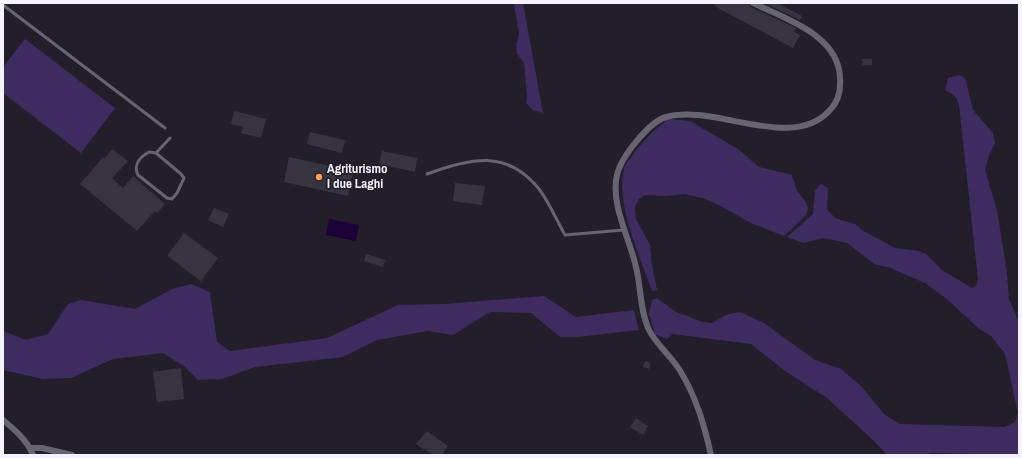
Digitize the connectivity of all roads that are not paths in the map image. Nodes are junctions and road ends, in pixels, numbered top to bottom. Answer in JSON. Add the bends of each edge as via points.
{"nodes":[{"id":1,"x":753,"y":3,"type":"edge"},
{"id":2,"x":3,"y":5,"type":"edge"},
{"id":3,"x":165,"y":128,"type":"dead end"},
{"id":4,"x":170,"y":138,"type":"dead end"},
{"id":5,"x":156,"y":153,"type":"junction"},
{"id":6,"x":428,"y":174,"type":"dead end"},
{"id":7,"x":624,"y":230,"type":"junction"},
{"id":8,"x":3,"y":420,"type":"edge"},
{"id":9,"x":30,"y":448,"type":"junction"},
{"id":10,"x":33,"y":455,"type":"edge"},
{"id":11,"x":72,"y":455,"type":"edge"},
{"id":12,"x":711,"y":455,"type":"edge"}],
"edges":[{"from":1,"to":7,"type":"street","via":[[813,33],[829,48],[838,64],[840,75],[840,92],[833,107],[823,117],[792,127],[765,126],[691,115],[669,116],[657,120],[634,145],[618,171],[616,198]]},
{"from":2,"to":3,"type":"lane"},
{"from":4,"to":5,"type":"lane"},
{"from":5,"to":5,"type":"lane","via":[[149,152],[144,155],[136,164],[136,171],[167,198],[172,199],[184,178]]},
{"from":6,"to":7,"type":"lane","via":[[468,161],[498,161],[523,173],[539,190],[565,235]]},
{"from":7,"to":12,"type":"street","via":[[636,267],[646,324],[654,339],[679,369],[692,392],[701,414]]},
{"from":8,"to":9,"type":"street"},
{"from":9,"to":10,"type":"street"},
{"from":9,"to":11,"type":"street"}]}
